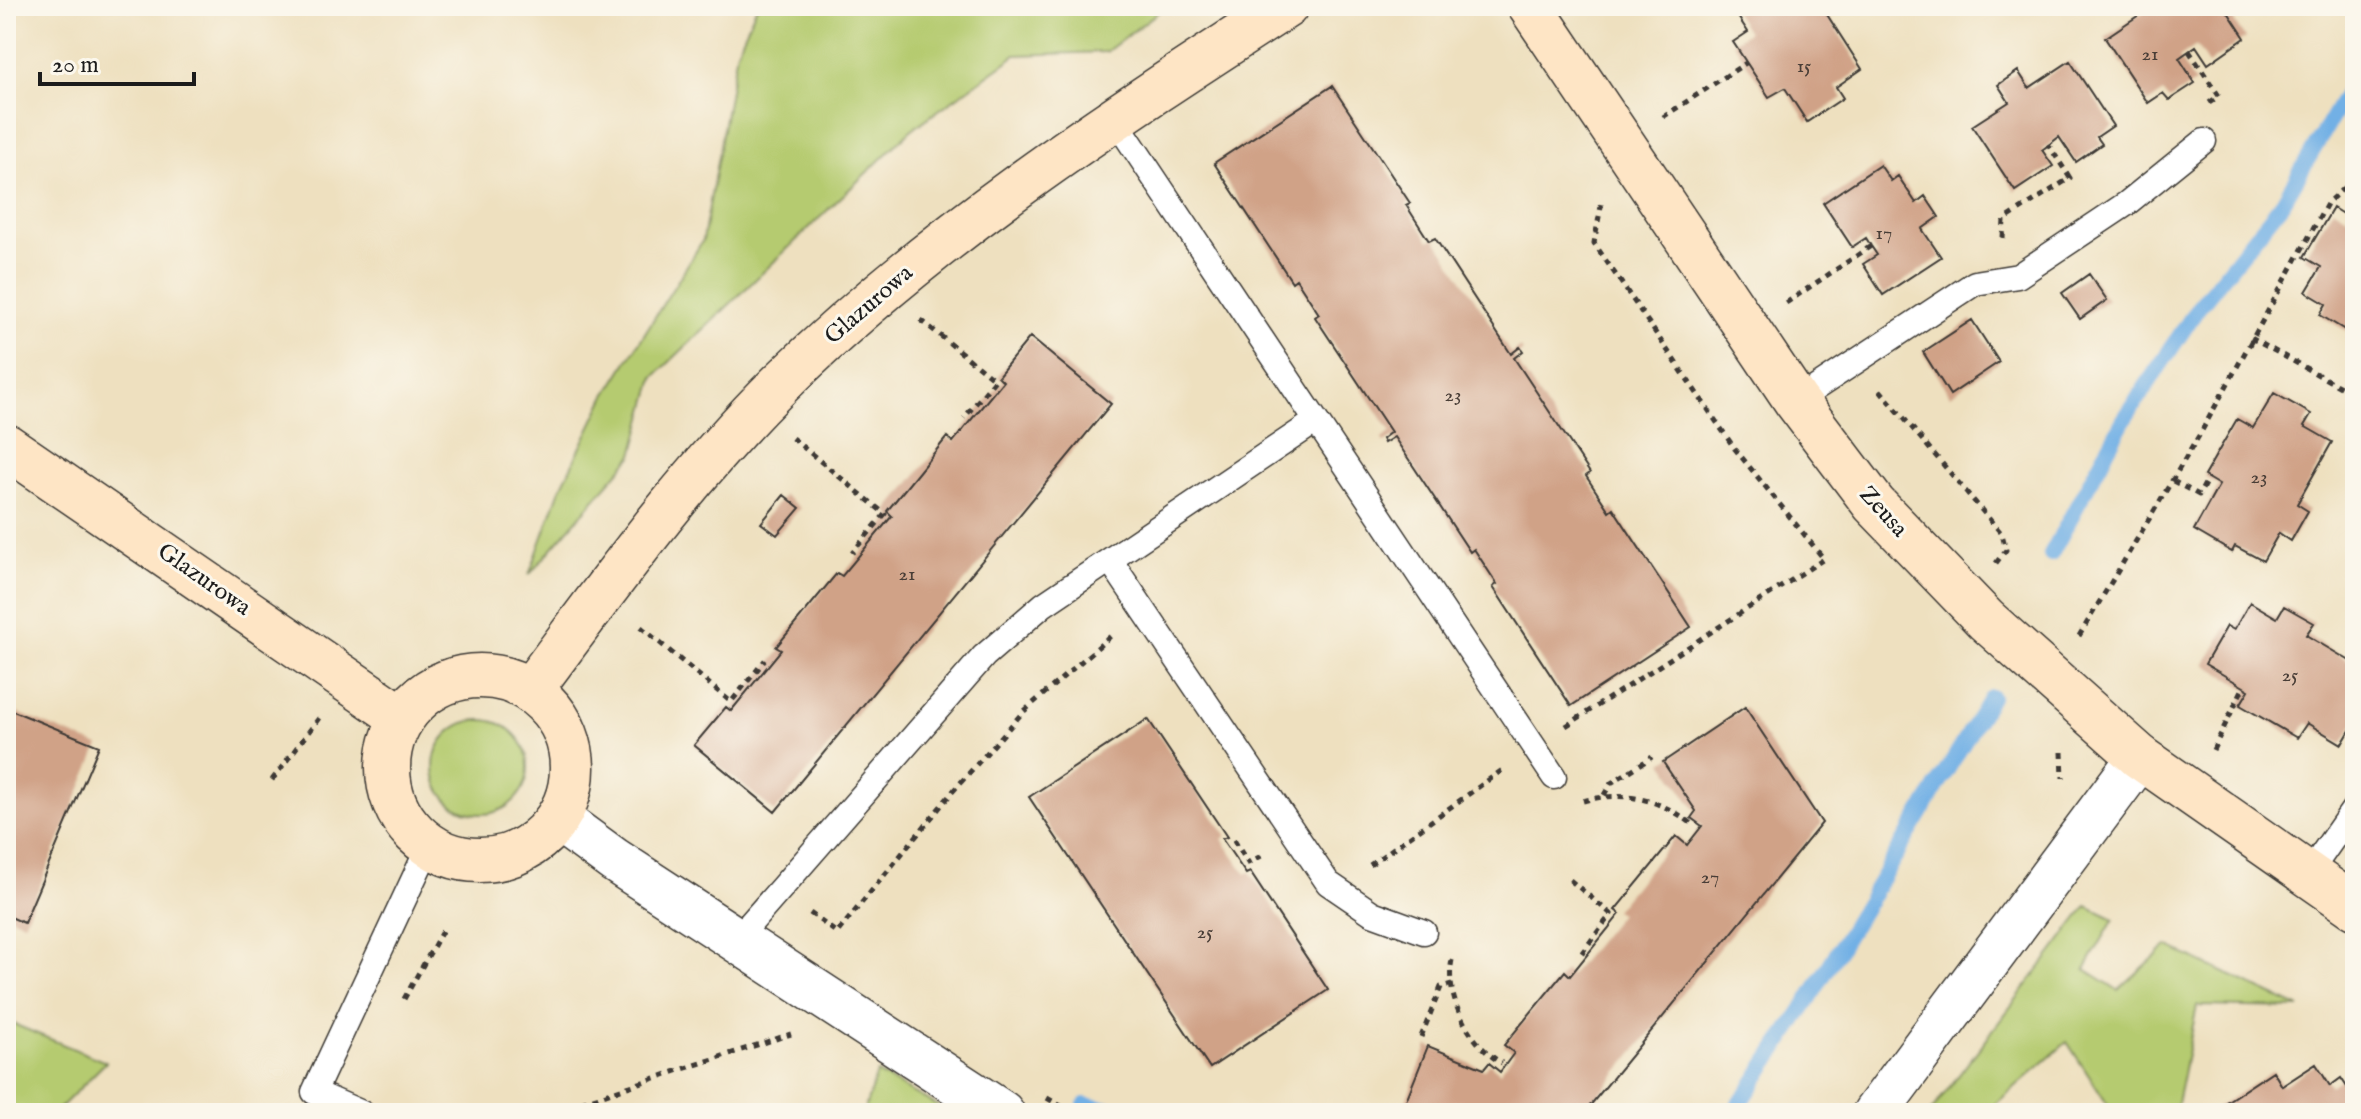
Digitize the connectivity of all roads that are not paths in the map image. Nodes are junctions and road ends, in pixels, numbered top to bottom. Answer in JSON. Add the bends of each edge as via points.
{"nodes":[{"id":1,"x":1286,"y":6,"type":"edge"},
{"id":2,"x":1530,"y":6,"type":"edge"},
{"id":3,"x":1114,"y":118,"type":"junction"},
{"id":4,"x":2204,"y":141,"type":"road end"},
{"id":5,"x":1796,"y":401,"type":"junction"},
{"id":6,"x":1316,"y":421,"type":"junction"},
{"id":7,"x":6,"y":446,"type":"edge"},
{"id":8,"x":1110,"y":560,"type":"junction"},
{"id":9,"x":531,"y":689,"type":"junction"},
{"id":10,"x":401,"y":717,"type":"junction"},
{"id":11,"x":2140,"y":757,"type":"junction"},
{"id":12,"x":1554,"y":777,"type":"dead end"},
{"id":13,"x":2355,"y":807,"type":"edge"},
{"id":14,"x":558,"y":819,"type":"junction"},
{"id":15,"x":429,"y":846,"type":"junction"},
{"id":16,"x":2307,"y":876,"type":"junction"},
{"id":17,"x":2355,"y":907,"type":"edge"},
{"id":18,"x":1424,"y":932,"type":"dead end"},
{"id":19,"x":736,"y":940,"type":"junction"},
{"id":20,"x":362,"y":1113,"type":"edge"},
{"id":21,"x":1002,"y":1113,"type":"edge"},
{"id":22,"x":1875,"y":1113,"type":"edge"}],
"edges":[{"from":1,"to":3,"type":"street","name":"Glazurowa"},
{"from":2,"to":5,"type":"street","name":"Zeusa"},
{"from":3,"to":6,"type":"lane"},
{"from":3,"to":9,"type":"street","name":"Glazurowa","via":[[994,202],[864,306],[778,387],[687,486]]},
{"from":4,"to":5,"type":"lane","via":[[2126,204],[2018,276],[1975,283]]},
{"from":5,"to":11,"type":"street","name":"Zeusa","via":[[1874,504],[1955,589]]},
{"from":6,"to":8,"type":"lane"},
{"from":6,"to":12,"type":"lane"},
{"from":7,"to":10,"type":"street","name":"Glazurowa"},
{"from":8,"to":18,"type":"lane","via":[[1328,883],[1372,913]]},
{"from":8,"to":19,"type":"lane","via":[[1043,605],[984,656]]},
{"from":9,"to":10,"type":"street","via":[[496,675],[460,676],[426,691]]},
{"from":9,"to":14,"type":"street","via":[[557,715],[571,748],[572,785]]},
{"from":10,"to":15,"type":"street","via":[[387,751],[388,788],[403,821]]},
{"from":11,"to":16,"type":"street","name":"Zeusa"},
{"from":11,"to":22,"type":"street"},
{"from":13,"to":16,"type":"lane"},
{"from":14,"to":15,"type":"street","via":[[532,845],[499,859],[463,860]]},
{"from":14,"to":19,"type":"street"},
{"from":15,"to":20,"type":"lane","via":[[314,1092]]},
{"from":16,"to":17,"type":"street","name":"Zeusa"},
{"from":19,"to":21,"type":"street"}]}
